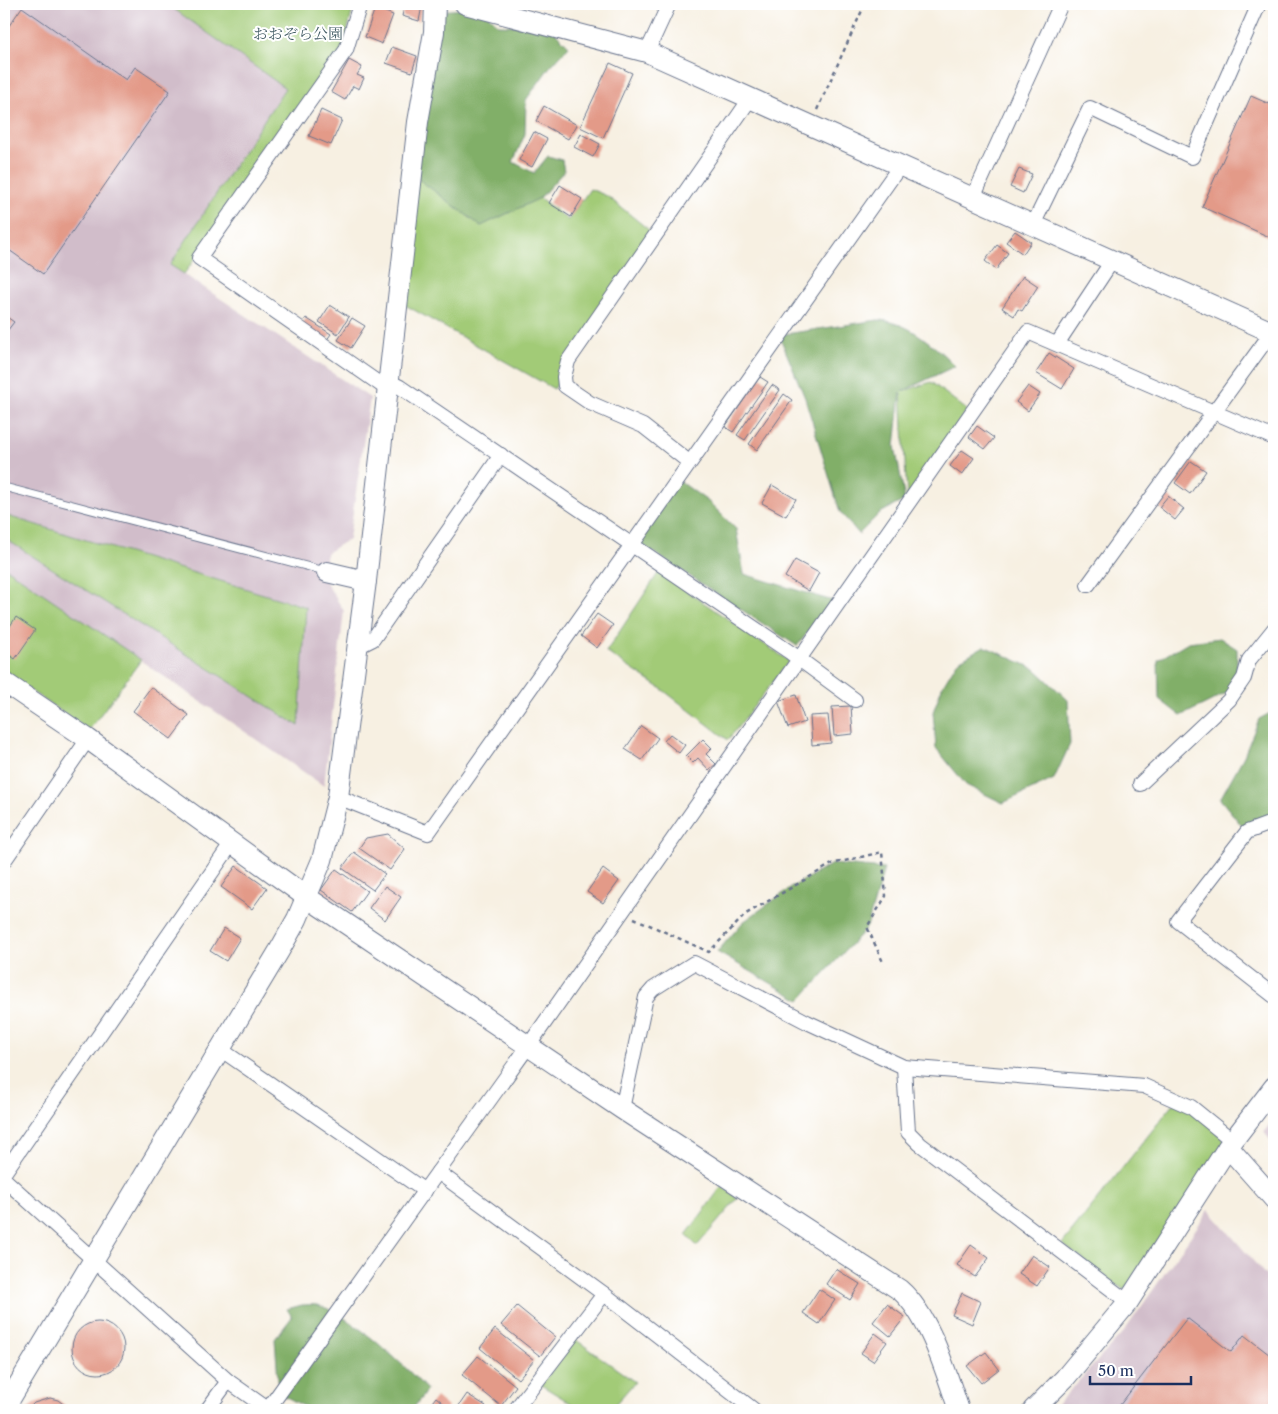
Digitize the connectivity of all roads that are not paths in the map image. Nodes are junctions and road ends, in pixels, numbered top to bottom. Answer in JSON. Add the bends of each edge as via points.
{"nodes":[{"id":1,"x":360,"y":4,"type":"edge"},
{"id":2,"x":435,"y":4,"type":"edge"},
{"id":3,"x":465,"y":4,"type":"edge"},
{"id":4,"x":1061,"y":4,"type":"edge"},
{"id":5,"x":1259,"y":4,"type":"edge"},
{"id":6,"x":667,"y":5,"type":"edge"},
{"id":7,"x":647,"y":52,"type":"junction"},
{"id":8,"x":750,"y":99,"type":"junction"},
{"id":9,"x":900,"y":166,"type":"junction"},
{"id":10,"x":973,"y":198,"type":"junction"},
{"id":11,"x":1033,"y":225,"type":"junction"},
{"id":12,"x":1112,"y":261,"type":"junction"},
{"id":13,"x":1273,"y":332,"type":"edge"},
{"id":14,"x":1056,"y":344,"type":"junction"},
{"id":15,"x":388,"y":385,"type":"junction"},
{"id":16,"x":1216,"y":412,"type":"junction"},
{"id":17,"x":1274,"y":438,"type":"edge"},
{"id":18,"x":500,"y":455,"type":"junction"},
{"id":19,"x":689,"y":462,"type":"junction"},
{"id":20,"x":4,"y":487,"type":"edge"},
{"id":21,"x":631,"y":544,"type":"junction"},
{"id":22,"x":327,"y":572,"type":"joint"},
{"id":23,"x":366,"y":581,"type":"junction"},
{"id":24,"x":1088,"y":585,"type":"dead end"},
{"id":25,"x":1274,"y":629,"type":"edge"},
{"id":26,"x":357,"y":647,"type":"junction"},
{"id":27,"x":799,"y":659,"type":"junction"},
{"id":28,"x":4,"y":682,"type":"edge"},
{"id":29,"x":856,"y":700,"type":"dead end"},
{"id":30,"x":88,"y":739,"type":"junction"},
{"id":31,"x":1140,"y":784,"type":"dead end"},
{"id":32,"x":338,"y":797,"type":"junction"},
{"id":33,"x":1274,"y":822,"type":"edge"},
{"id":34,"x":232,"y":843,"type":"junction"},
{"id":35,"x":4,"y":861,"type":"edge"},
{"id":36,"x":305,"y":896,"type":"junction"},
{"id":37,"x":1274,"y":996,"type":"edge"},
{"id":38,"x":529,"y":1045,"type":"junction"},
{"id":39,"x":220,"y":1049,"type":"junction"},
{"id":40,"x":904,"y":1067,"type":"junction"},
{"id":41,"x":1274,"y":1087,"type":"edge"},
{"id":42,"x":622,"y":1109,"type":"junction"},
{"id":43,"x":1230,"y":1144,"type":"junction"},
{"id":44,"x":438,"y":1172,"type":"junction"},
{"id":45,"x":4,"y":1173,"type":"edge"},
{"id":46,"x":4,"y":1179,"type":"edge"},
{"id":47,"x":425,"y":1191,"type":"junction"},
{"id":48,"x":1274,"y":1198,"type":"edge"},
{"id":49,"x":94,"y":1261,"type":"junction"},
{"id":50,"x":604,"y":1294,"type":"junction"},
{"id":51,"x":1128,"y":1302,"type":"junction"},
{"id":52,"x":228,"y":1381,"type":"junction"},
{"id":53,"x":4,"y":1409,"type":"edge"},
{"id":54,"x":207,"y":1410,"type":"edge"},
{"id":55,"x":268,"y":1410,"type":"edge"},
{"id":56,"x":515,"y":1410,"type":"edge"},
{"id":57,"x":754,"y":1410,"type":"edge"},
{"id":58,"x":959,"y":1410,"type":"edge"},
{"id":59,"x":1033,"y":1410,"type":"edge"}],
"edges":[{"from":1,"to":15,"type":"street","via":[[346,50],[199,258]]},
{"from":2,"to":15,"type":"street"},
{"from":3,"to":7,"type":"street"},
{"from":4,"to":10,"type":"street"},
{"from":5,"to":11,"type":"street","via":[[1192,157],[1090,108]]},
{"from":6,"to":7,"type":"street"},
{"from":7,"to":8,"type":"street"},
{"from":8,"to":9,"type":"street"},
{"from":8,"to":19,"type":"street","via":[[568,361],[564,377],[565,386],[575,394],[643,426]]},
{"from":9,"to":10,"type":"street"},
{"from":9,"to":19,"type":"street"},
{"from":10,"to":11,"type":"street"},
{"from":11,"to":12,"type":"street"},
{"from":12,"to":13,"type":"street"},
{"from":12,"to":14,"type":"street"},
{"from":13,"to":16,"type":"street"},
{"from":14,"to":16,"type":"street"},
{"from":14,"to":27,"type":"street","via":[[1028,332]]},
{"from":15,"to":18,"type":"street"},
{"from":15,"to":23,"type":"street"},
{"from":16,"to":17,"type":"street"},
{"from":16,"to":24,"type":"street"},
{"from":18,"to":21,"type":"street"},
{"from":18,"to":26,"type":"street","via":[[372,639]]},
{"from":19,"to":21,"type":"street"},
{"from":20,"to":22,"type":"lane"},
{"from":21,"to":27,"type":"street"},
{"from":21,"to":32,"type":"street","via":[[428,833]]},
{"from":22,"to":23,"type":"street"},
{"from":23,"to":26,"type":"street"},
{"from":25,"to":31,"type":"street","via":[[1249,660],[1244,678],[1229,700]]},
{"from":26,"to":32,"type":"street"},
{"from":27,"to":29,"type":"street"},
{"from":27,"to":38,"type":"street"},
{"from":28,"to":30,"type":"street"},
{"from":30,"to":34,"type":"street"},
{"from":30,"to":35,"type":"street"},
{"from":32,"to":36,"type":"street","via":[[322,860]]},
{"from":33,"to":37,"type":"street","via":[[1247,832],[1178,921]]},
{"from":34,"to":36,"type":"street"},
{"from":34,"to":45,"type":"street"},
{"from":36,"to":38,"type":"street"},
{"from":36,"to":39,"type":"street","via":[[297,919]]},
{"from":38,"to":42,"type":"street"},
{"from":38,"to":44,"type":"street"},
{"from":39,"to":47,"type":"street"},
{"from":39,"to":49,"type":"street"},
{"from":40,"to":42,"type":"street","via":[[807,1022],[694,963],[646,997]]},
{"from":40,"to":43,"type":"street","via":[[1144,1086],[1191,1107]]},
{"from":40,"to":51,"type":"street","via":[[908,1132]]},
{"from":41,"to":43,"type":"street"},
{"from":42,"to":58,"type":"street","via":[[913,1301]]},
{"from":43,"to":48,"type":"street"},
{"from":43,"to":51,"type":"street"},
{"from":44,"to":47,"type":"street"},
{"from":44,"to":50,"type":"street"},
{"from":46,"to":49,"type":"street"},
{"from":47,"to":55,"type":"street"},
{"from":49,"to":52,"type":"street"},
{"from":49,"to":53,"type":"street"},
{"from":50,"to":56,"type":"street"},
{"from":50,"to":57,"type":"street"},
{"from":51,"to":59,"type":"street","via":[[1065,1378]]},
{"from":52,"to":54,"type":"street"},
{"from":52,"to":55,"type":"street"}]}
